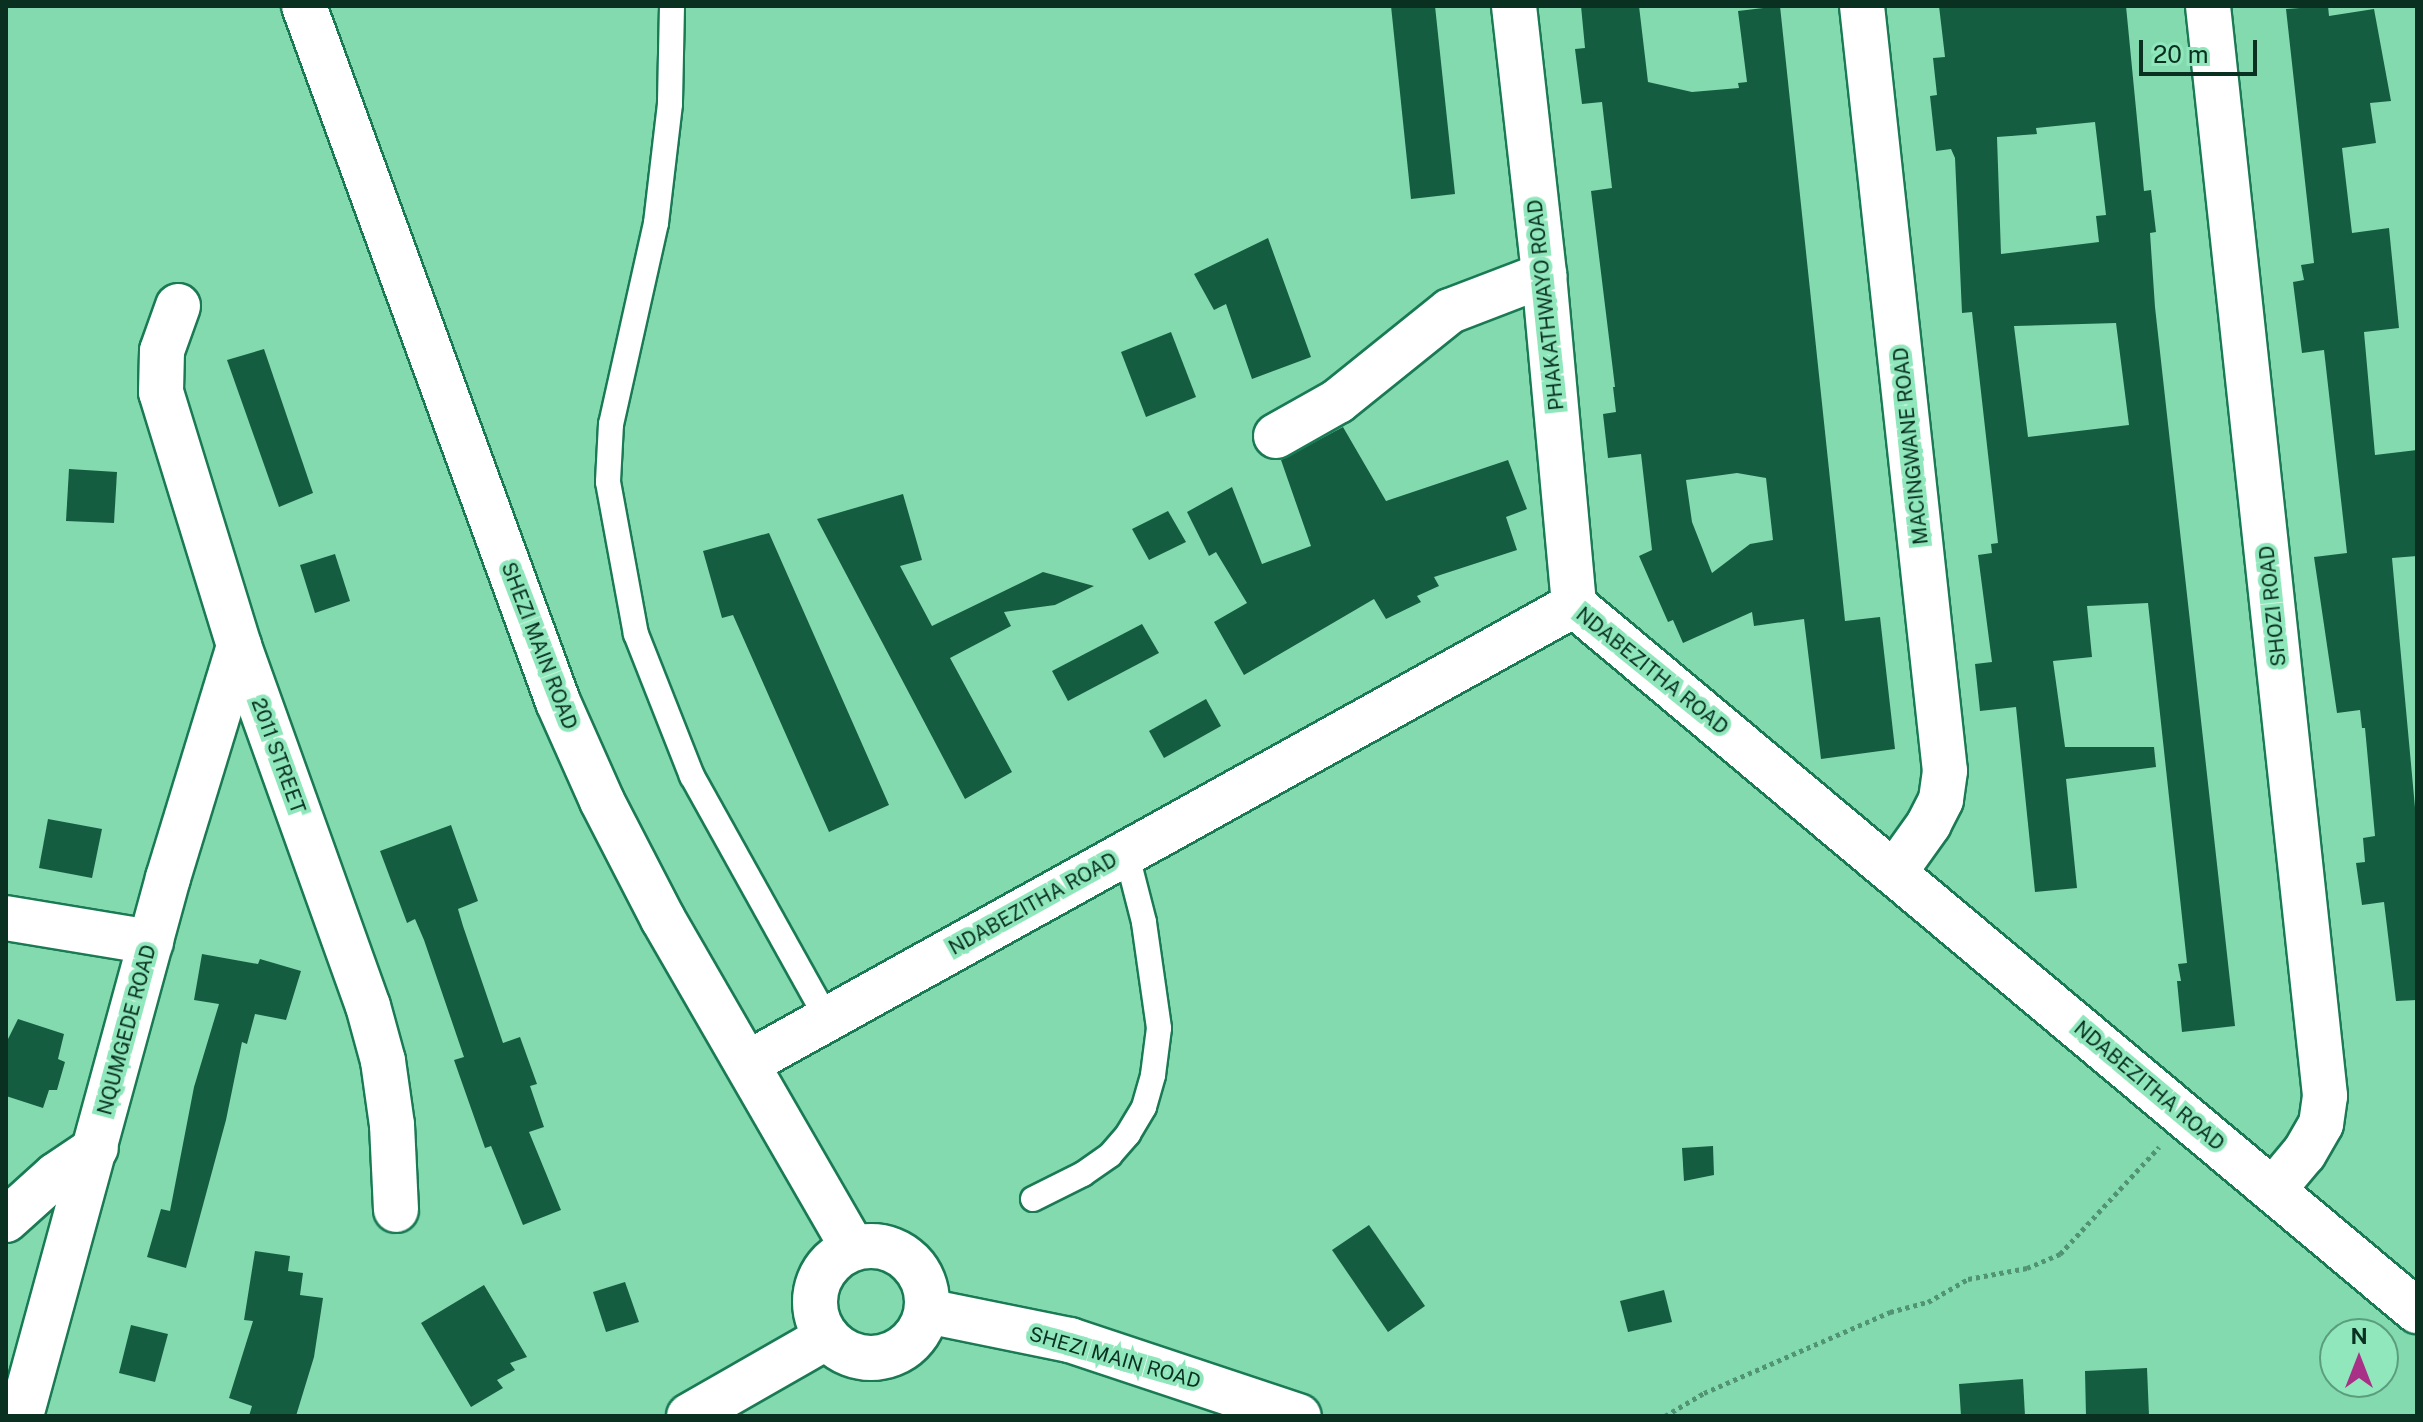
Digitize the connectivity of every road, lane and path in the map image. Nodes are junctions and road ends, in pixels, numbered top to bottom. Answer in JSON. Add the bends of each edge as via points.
{"nodes":[{"id":1,"x":304,"y":6,"type":"edge"},
{"id":2,"x":672,"y":6,"type":"edge"},
{"id":3,"x":1514,"y":6,"type":"edge"},
{"id":4,"x":1862,"y":6,"type":"edge"},
{"id":5,"x":2208,"y":6,"type":"edge"},
{"id":6,"x":1544,"y":275,"type":"junction"},
{"id":7,"x":178,"y":306,"type":"dead end"},
{"id":8,"x":1276,"y":436,"type":"dead end"},
{"id":9,"x":1574,"y":605,"type":"junction"},
{"id":10,"x":239,"y":646,"type":"junction"},
{"id":11,"x":1126,"y":852,"type":"junction"},
{"id":12,"x":1894,"y":873,"type":"junction"},
{"id":13,"x":6,"y":918,"type":"edge"},
{"id":14,"x":151,"y":942,"type":"junction"},
{"id":15,"x":826,"y":1017,"type":"junction"},
{"id":16,"x":748,"y":1063,"type":"junction"},
{"id":17,"x":2190,"y":1120,"type":"junction"},
{"id":18,"x":96,"y":1148,"type":"junction"},
{"id":19,"x":2273,"y":1190,"type":"junction"},
{"id":20,"x":1033,"y":1199,"type":"dead end"},
{"id":21,"x":396,"y":1210,"type":"dead end"},
{"id":22,"x":6,"y":1220,"type":"edge"},
{"id":23,"x":853,"y":1248,"type":"junction"},
{"id":24,"x":927,"y":1311,"type":"junction"},
{"id":25,"x":2417,"y":1311,"type":"edge"},
{"id":26,"x":827,"y":1337,"type":"junction"},
{"id":27,"x":21,"y":1416,"type":"edge"},
{"id":28,"x":689,"y":1416,"type":"edge"},
{"id":29,"x":1299,"y":1416,"type":"edge"},
{"id":30,"x":1665,"y":1416,"type":"edge"}],
"edges":[{"from":1,"to":16,"type":"street","name":"SHEZI MAIN ROAD","via":[[558,702],[663,919]]},
{"from":2,"to":15,"type":"lane","via":[[670,104],[656,223],[611,424],[608,482],[636,634],[692,776]]},
{"from":3,"to":6,"type":"street","name":"PHAKATHWAYO ROAD"},
{"from":4,"to":12,"type":"street","name":"MACINGWANE ROAD","via":[[1945,771],[1941,800]]},
{"from":5,"to":19,"type":"street","name":"SHOZI ROAD","via":[[2325,1096],[2321,1124]]},
{"from":6,"to":8,"type":"street","via":[[1450,311],[1338,401]]},
{"from":6,"to":9,"type":"street","name":"PHAKATHWAYO ROAD"},
{"from":7,"to":10,"type":"street","name":"2011 STREET","via":[[162,351],[161,392]]},
{"from":9,"to":11,"type":"street","name":"NDABEZITHA ROAD"},
{"from":9,"to":12,"type":"street","name":"NDABEZITHA ROAD"},
{"from":10,"to":14,"type":"street","name":"NQUMGEDE ROAD"},
{"from":10,"to":21,"type":"street","name":"2011 STREET","via":[[368,1006],[390,1109]]},
{"from":11,"to":15,"type":"street","name":"NDABEZITHA ROAD"},
{"from":11,"to":20,"type":"lane","via":[[1144,922],[1159,1028],[1153,1075],[1144,1107],[1110,1155]]},
{"from":12,"to":17,"type":"street","name":"NDABEZITHA ROAD"},
{"from":13,"to":14,"type":"street"},
{"from":14,"to":18,"type":"street","name":"NQUMGEDE ROAD"},
{"from":15,"to":16,"type":"street","name":"NDABEZITHA ROAD"},
{"from":16,"to":23,"type":"street","name":"SHEZI MAIN ROAD"},
{"from":17,"to":19,"type":"street","name":"NDABEZITHA ROAD"},
{"from":17,"to":30,"type":"path","via":[[2060,1254],[2027,1268],[1968,1279],[1928,1302],[1890,1312],[1704,1393]]},
{"from":18,"to":22,"type":"street"},
{"from":18,"to":27,"type":"street","name":"NQUMGEDE ROAD"},
{"from":19,"to":25,"type":"street","name":"NDABEZITHA ROAD"},
{"from":23,"to":24,"type":"street","via":[[872,1245],[908,1259],[927,1292]]},
{"from":23,"to":26,"type":"street","via":[[837,1256],[817,1286],[814,1304]]},
{"from":24,"to":26,"type":"street","via":[[921,1329],[894,1354],[858,1356]]},
{"from":24,"to":29,"type":"street","name":"SHEZI MAIN ROAD","via":[[1070,1340]]},
{"from":26,"to":28,"type":"street"}]}
